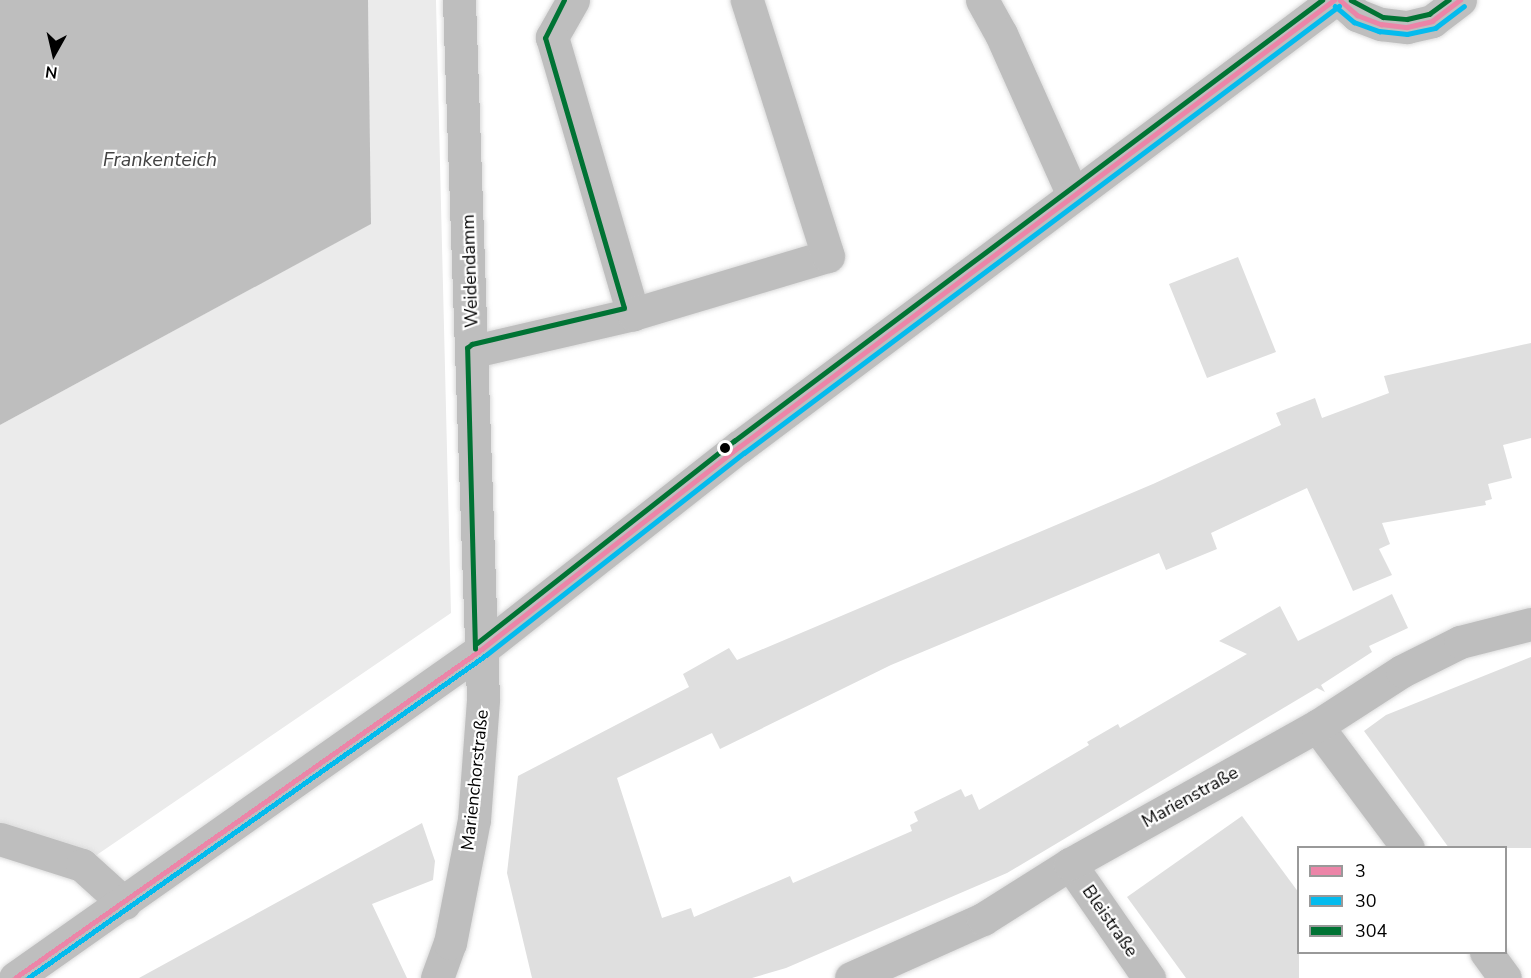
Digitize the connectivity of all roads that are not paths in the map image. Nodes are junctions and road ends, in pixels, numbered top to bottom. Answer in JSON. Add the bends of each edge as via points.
{"nodes":[{"id":1,"x":459,"y":0,"type":"edge"},
{"id":2,"x":573,"y":0,"type":"edge"},
{"id":3,"x":747,"y":0,"type":"edge"},
{"id":4,"x":982,"y":0,"type":"edge"},
{"id":5,"x":1334,"y":0,"type":"edge"},
{"id":6,"x":1340,"y":0,"type":"edge"},
{"id":7,"x":1460,"y":0,"type":"edge"},
{"id":8,"x":1073,"y":195,"type":"junction"},
{"id":9,"x":633,"y":314,"type":"junction"},
{"id":10,"x":474,"y":351,"type":"junction"},
{"id":11,"x":1531,"y":624,"type":"edge"},
{"id":12,"x":482,"y":649,"type":"junction"},
{"id":13,"x":1317,"y":726,"type":"junction"},
{"id":14,"x":0,"y":839,"type":"edge"},
{"id":15,"x":1407,"y":846,"type":"edge"},
{"id":16,"x":1070,"y":864,"type":"junction"},
{"id":17,"x":124,"y":903,"type":"junction"},
{"id":18,"x":1487,"y":954,"type":"edge"},
{"id":19,"x":15,"y":978,"type":"edge"},
{"id":20,"x":437,"y":978,"type":"edge"},
{"id":21,"x":851,"y":978,"type":"edge"},
{"id":22,"x":1149,"y":978,"type":"edge"},
{"id":23,"x":1505,"y":978,"type":"edge"}],
"edges":[{"from":1,"to":10,"type":"street","name":"Weidendamm"},
{"from":2,"to":9,"type":"street","via":[[552,37]]},
{"from":3,"to":9,"type":"street","via":[[828,256]]},
{"from":4,"to":8,"type":"street"},
{"from":5,"to":8,"type":"street"},
{"from":6,"to":7,"type":"street","via":[[1357,15],[1381,24],[1407,27],[1432,21]]},
{"from":8,"to":12,"type":"street","via":[[739,447]]},
{"from":9,"to":10,"type":"street"},
{"from":10,"to":12,"type":"street","name":"Weidendamm"},
{"from":11,"to":13,"type":"street","name":"Marienstraße","via":[[1460,642],[1402,671]]},
{"from":12,"to":17,"type":"street"},
{"from":12,"to":20,"type":"street","name":"Marienchorstraße","via":[[483,699],[474,820],[450,943]]},
{"from":13,"to":15,"type":"street"},
{"from":13,"to":16,"type":"street","name":"Marienstraße"},
{"from":14,"to":17,"type":"street","via":[[82,865]]},
{"from":16,"to":21,"type":"street","name":"Marienstraße","via":[[983,919]]},
{"from":16,"to":22,"type":"street","name":"Bleistraße"},
{"from":17,"to":19,"type":"street"},
{"from":18,"to":23,"type":"street"}]}
